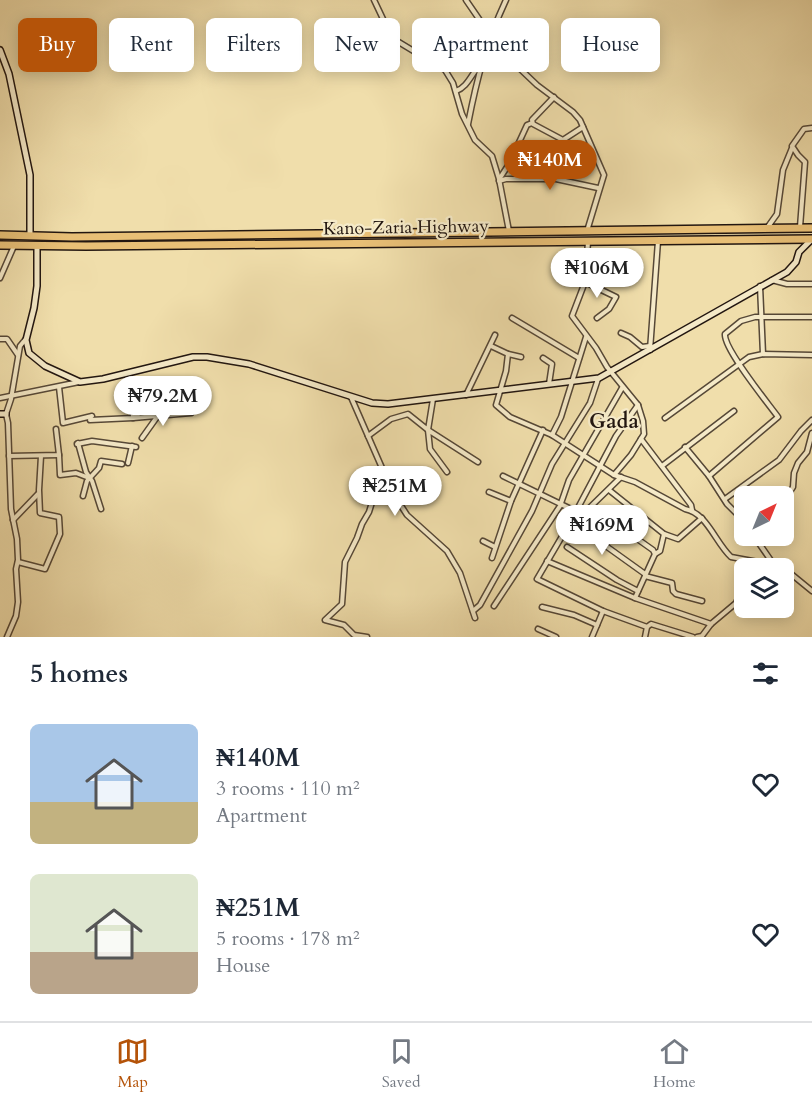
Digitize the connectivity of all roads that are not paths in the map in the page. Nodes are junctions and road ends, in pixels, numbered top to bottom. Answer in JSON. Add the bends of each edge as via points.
{"nodes":[{"id":1,"x":374,"y":0,"type":"edge"},
{"id":2,"x":466,"y":0,"type":"edge"},
{"id":3,"x":506,"y":0,"type":"edge"},
{"id":4,"x":478,"y":18,"type":"edge"},
{"id":5,"x":498,"y":18,"type":"edge"},
{"id":6,"x":0,"y":50,"type":"edge"},
{"id":7,"x":475,"y":72,"type":"edge"},
{"id":8,"x":479,"y":72,"type":"edge"},
{"id":9,"x":524,"y":72,"type":"edge"},
{"id":10,"x":456,"y":91,"type":"junction"},
{"id":11,"x":554,"y":97,"type":"junction"},
{"id":12,"x":532,"y":123,"type":"junction"},
{"id":13,"x":468,"y":125,"type":"junction"},
{"id":14,"x":583,"y":127,"type":"junction"},
{"id":15,"x":812,"y":128,"type":"edge"},
{"id":16,"x":793,"y":147,"type":"junction"},
{"id":17,"x":499,"y":180,"type":"junction"},
{"id":18,"x":598,"y":188,"type":"junction"},
{"id":19,"x":767,"y":228,"type":"junction"},
{"id":20,"x":800,"y":228,"type":"junction"},
{"id":21,"x":812,"y":228,"type":"edge"},
{"id":22,"x":736,"y":229,"type":"junction"},
{"id":23,"x":509,"y":231,"type":"junction"},
{"id":24,"x":587,"y":231,"type":"junction"},
{"id":25,"x":0,"y":235,"type":"edge"},
{"id":26,"x":30,"y":236,"type":"junction"},
{"id":27,"x":736,"y":238,"type":"junction"},
{"id":28,"x":789,"y":239,"type":"junction"},
{"id":29,"x":812,"y":239,"type":"edge"},
{"id":30,"x":588,"y":240,"type":"junction"},
{"id":31,"x":658,"y":240,"type":"junction"},
{"id":32,"x":0,"y":245,"type":"edge"},
{"id":33,"x":14,"y":245,"type":"junction"},
{"id":34,"x":37,"y":246,"type":"junction"},
{"id":35,"x":799,"y":252,"type":"junction"},
{"id":36,"x":0,"y":278,"type":"edge"},
{"id":37,"x":772,"y":280,"type":"junction"},
{"id":38,"x":585,"y":282,"type":"junction"},
{"id":39,"x":812,"y":284,"type":"edge"},
{"id":40,"x":760,"y":286,"type":"junction"},
{"id":41,"x":812,"y":317,"type":"edge"},
{"id":42,"x":512,"y":318,"type":"dead end"},
{"id":43,"x":597,"y":318,"type":"dead end"},
{"id":44,"x":762,"y":318,"type":"junction"},
{"id":45,"x":621,"y":333,"type":"dead end"},
{"id":46,"x":495,"y":335,"type":"dead end"},
{"id":47,"x":587,"y":336,"type":"junction"},
{"id":48,"x":0,"y":339,"type":"edge"},
{"id":49,"x":26,"y":339,"type":"junction"},
{"id":50,"x":490,"y":346,"type":"junction"},
{"id":51,"x":650,"y":348,"type":"junction"},
{"id":52,"x":508,"y":354,"type":"junction"},
{"id":53,"x":762,"y":354,"type":"junction"},
{"id":54,"x":18,"y":355,"type":"junction"},
{"id":55,"x":812,"y":355,"type":"edge"},
{"id":56,"x":521,"y":357,"type":"dead end"},
{"id":57,"x":543,"y":358,"type":"dead end"},
{"id":58,"x":579,"y":358,"type":"junction"},
{"id":59,"x":739,"y":363,"type":"junction"},
{"id":60,"x":611,"y":372,"type":"junction"},
{"id":61,"x":599,"y":378,"type":"junction"},
{"id":62,"x":172,"y":380,"type":"dead end"},
{"id":63,"x":573,"y":381,"type":"junction"},
{"id":64,"x":80,"y":382,"type":"junction"},
{"id":65,"x":549,"y":384,"type":"junction"},
{"id":66,"x":59,"y":387,"type":"junction"},
{"id":67,"x":622,"y":388,"type":"junction"},
{"id":68,"x":132,"y":390,"type":"dead end"},
{"id":69,"x":500,"y":391,"type":"junction"},
{"id":70,"x":135,"y":395,"type":"dead end"},
{"id":71,"x":466,"y":395,"type":"junction"},
{"id":72,"x":12,"y":396,"type":"junction"},
{"id":73,"x":351,"y":397,"type":"junction"},
{"id":74,"x":0,"y":398,"type":"edge"},
{"id":75,"x":433,"y":399,"type":"junction"},
{"id":76,"x":638,"y":405,"type":"junction"},
{"id":77,"x":734,"y":411,"type":"dead end"},
{"id":78,"x":191,"y":413,"type":"dead end"},
{"id":79,"x":3,"y":414,"type":"edge"},
{"id":80,"x":157,"y":416,"type":"junction"},
{"id":81,"x":164,"y":416,"type":"junction"},
{"id":82,"x":133,"y":418,"type":"junction"},
{"id":83,"x":665,"y":418,"type":"dead end"},
{"id":84,"x":812,"y":420,"type":"edge"},
{"id":85,"x":56,"y":429,"type":"dead end"},
{"id":86,"x":428,"y":430,"type":"junction"},
{"id":87,"x":543,"y":430,"type":"junction"},
{"id":88,"x":812,"y":433,"type":"edge"},
{"id":89,"x":552,"y":435,"type":"junction"},
{"id":90,"x":368,"y":436,"type":"junction"},
{"id":91,"x":142,"y":438,"type":"dead end"},
{"id":92,"x":641,"y":438,"type":"junction"},
{"id":93,"x":565,"y":444,"type":"junction"},
{"id":94,"x":685,"y":447,"type":"junction"},
{"id":95,"x":583,"y":454,"type":"junction"},
{"id":96,"x":59,"y":455,"type":"junction"},
{"id":97,"x":9,"y":456,"type":"junction"},
{"id":98,"x":41,"y":456,"type":"junction"},
{"id":99,"x":478,"y":462,"type":"dead end"},
{"id":100,"x":128,"y":463,"type":"dead end"},
{"id":101,"x":122,"y":464,"type":"dead end"},
{"id":102,"x":601,"y":466,"type":"junction"},
{"id":103,"x":662,"y":466,"type":"junction"},
{"id":104,"x":447,"y":472,"type":"dead end"},
{"id":105,"x":614,"y":475,"type":"junction"},
{"id":106,"x":503,"y":476,"type":"dead end"},
{"id":107,"x":709,"y":476,"type":"junction"},
{"id":108,"x":621,"y":477,"type":"junction"},
{"id":109,"x":91,"y":479,"type":"junction"},
{"id":110,"x":519,"y":484,"type":"junction"},
{"id":111,"x":793,"y":486,"type":"edge"},
{"id":112,"x":609,"y":490,"type":"junction"},
{"id":113,"x":489,"y":492,"type":"dead end"},
{"id":114,"x":540,"y":493,"type":"junction"},
{"id":115,"x":39,"y":494,"type":"junction"},
{"id":116,"x":83,"y":496,"type":"dead end"},
{"id":117,"x":725,"y":499,"type":"junction"},
{"id":118,"x":398,"y":501,"type":"junction"},
{"id":119,"x":511,"y":501,"type":"junction"},
{"id":120,"x":560,"y":502,"type":"junction"},
{"id":121,"x":101,"y":509,"type":"dead end"},
{"id":122,"x":692,"y":510,"type":"junction"},
{"id":123,"x":575,"y":511,"type":"junction"},
{"id":124,"x":734,"y":511,"type":"edge"},
{"id":125,"x":702,"y":518,"type":"junction"},
{"id":126,"x":13,"y":520,"type":"junction"},
{"id":127,"x":577,"y":520,"type":"dead end"},
{"id":128,"x":571,"y":521,"type":"junction"},
{"id":129,"x":664,"y":534,"type":"junction"},
{"id":130,"x":636,"y":538,"type":"dead end"},
{"id":131,"x":483,"y":541,"type":"dead end"},
{"id":132,"x":495,"y":547,"type":"junction"},
{"id":133,"x":567,"y":547,"type":"dead end"},
{"id":134,"x":655,"y":554,"type":"junction"},
{"id":135,"x":492,"y":558,"type":"dead end"},
{"id":136,"x":739,"y":558,"type":"edge"},
{"id":137,"x":548,"y":561,"type":"junction"},
{"id":138,"x":18,"y":562,"type":"junction"},
{"id":139,"x":645,"y":575,"type":"junction"},
{"id":140,"x":794,"y":576,"type":"edge"},
{"id":141,"x":638,"y":591,"type":"junction"},
{"id":142,"x":812,"y":591,"type":"edge"},
{"id":143,"x":635,"y":598,"type":"junction"},
{"id":144,"x":702,"y":601,"type":"dead end"},
{"id":145,"x":734,"y":603,"type":"edge"},
{"id":146,"x":494,"y":606,"type":"dead end"},
{"id":147,"x":542,"y":607,"type":"dead end"},
{"id":148,"x":473,"y":611,"type":"junction"},
{"id":149,"x":603,"y":611,"type":"junction"},
{"id":150,"x":476,"y":618,"type":"dead end"},
{"id":151,"x":711,"y":624,"type":"junction"},
{"id":152,"x":597,"y":625,"type":"junction"},
{"id":153,"x":647,"y":627,"type":"junction"},
{"id":154,"x":538,"y":629,"type":"dead end"},
{"id":155,"x":7,"y":637,"type":"edge"},
{"id":156,"x":367,"y":637,"type":"edge"},
{"id":157,"x":556,"y":637,"type":"edge"},
{"id":158,"x":592,"y":637,"type":"edge"},
{"id":159,"x":645,"y":637,"type":"edge"},
{"id":160,"x":695,"y":637,"type":"edge"}],
"edges":[{"from":1,"to":10,"type":"street","via":[[392,38],[445,70]]},
{"from":2,"to":4,"type":"street"},
{"from":3,"to":5,"type":"street"},
{"from":6,"to":26,"type":"street","via":[[9,74],[30,175]]},
{"from":7,"to":10,"type":"street"},
{"from":8,"to":13,"type":"street"},
{"from":9,"to":11,"type":"street"},
{"from":10,"to":13,"type":"street"},
{"from":11,"to":12,"type":"street"},
{"from":11,"to":14,"type":"street","via":[[573,112]]},
{"from":12,"to":14,"type":"street","via":[[563,140]]},
{"from":12,"to":17,"type":"street","via":[[527,125]]},
{"from":13,"to":17,"type":"street","via":[[492,156]]},
{"from":14,"to":18,"type":"street","via":[[603,168]]},
{"from":15,"to":16,"type":"street","via":[[804,129]]},
{"from":16,"to":19,"type":"street","via":[[783,170],[777,214]]},
{"from":16,"to":20,"type":"street","via":[[805,162]]},
{"from":17,"to":18,"type":"street","via":[[556,179]]},
{"from":17,"to":23,"type":"street"},
{"from":18,"to":24,"type":"street"},
{"from":19,"to":20,"type":"highway","name":"Kano-Zaria Highway"},
{"from":19,"to":22,"type":"highway","name":"Kano-Zaria Highway"},
{"from":20,"to":21,"type":"highway","name":"Kano-Zaria Highway"},
{"from":22,"to":24,"type":"highway","name":"Kano-Zaria Highway"},
{"from":22,"to":27,"type":"highway"},
{"from":23,"to":24,"type":"highway","name":"Kano-Zaria Highway"},
{"from":23,"to":26,"type":"highway","name":"Kano-Zaria Highway"},
{"from":25,"to":26,"type":"highway","name":"Kano-Zaria Highway"},
{"from":27,"to":28,"type":"highway","name":"Kano-Zaria Highway"},
{"from":27,"to":31,"type":"highway","name":"Kano-Zaria Highway"},
{"from":28,"to":29,"type":"highway","name":"Kano-Zaria Highway"},
{"from":28,"to":35,"type":"street"},
{"from":29,"to":35,"type":"street"},
{"from":30,"to":31,"type":"highway","name":"Kano-Zaria Highway"},
{"from":30,"to":34,"type":"highway","name":"Kano-Zaria Highway"},
{"from":30,"to":38,"type":"street"},
{"from":31,"to":51,"type":"street"},
{"from":32,"to":33,"type":"highway","name":"Kano-Zaria Highway"},
{"from":33,"to":34,"type":"highway","name":"Kano-Zaria Highway"},
{"from":33,"to":36,"type":"street"},
{"from":34,"to":49,"type":"street","via":[[37,286]]},
{"from":35,"to":37,"type":"street","via":[[792,267]]},
{"from":37,"to":39,"type":"street"},
{"from":37,"to":40,"type":"street"},
{"from":38,"to":43,"type":"street","via":[[616,297]]},
{"from":38,"to":47,"type":"street","via":[[572,316]]},
{"from":40,"to":44,"type":"street"},
{"from":40,"to":51,"type":"street"},
{"from":41,"to":44,"type":"street"},
{"from":42,"to":58,"type":"street"},
{"from":44,"to":53,"type":"street"},
{"from":44,"to":59,"type":"street","via":[[743,320],[725,334],[725,342]]},
{"from":45,"to":51,"type":"street"},
{"from":46,"to":50,"type":"street"},
{"from":47,"to":58,"type":"street"},
{"from":47,"to":60,"type":"street"},
{"from":48,"to":54,"type":"street","via":[[7,339]]},
{"from":49,"to":54,"type":"street"},
{"from":49,"to":64,"type":"street","via":[[29,353],[45,366]]},
{"from":50,"to":52,"type":"street"},
{"from":50,"to":71,"type":"street"},
{"from":51,"to":60,"type":"street"},
{"from":52,"to":56,"type":"street"},
{"from":52,"to":69,"type":"street"},
{"from":53,"to":55,"type":"street"},
{"from":53,"to":59,"type":"street"},
{"from":54,"to":72,"type":"street"},
{"from":57,"to":65,"type":"street","via":[[552,364]]},
{"from":58,"to":63,"type":"street"},
{"from":59,"to":83,"type":"street"},
{"from":59,"to":107,"type":"street","via":[[778,417]]},
{"from":60,"to":61,"type":"street"},
{"from":60,"to":67,"type":"street"},
{"from":61,"to":63,"type":"street"},
{"from":61,"to":93,"type":"street","via":[[590,403]]},
{"from":62,"to":81,"type":"street","via":[[173,401]]},
{"from":63,"to":65,"type":"street"},
{"from":63,"to":89,"type":"street"},
{"from":64,"to":66,"type":"street"},
{"from":64,"to":73,"type":"street","via":[[207,357],[249,364]]},
{"from":65,"to":69,"type":"street"},
{"from":66,"to":72,"type":"street"},
{"from":66,"to":82,"type":"street","via":[[63,423]]},
{"from":67,"to":76,"type":"street"},
{"from":67,"to":95,"type":"street"},
{"from":68,"to":82,"type":"street"},
{"from":69,"to":71,"type":"street"},
{"from":69,"to":87,"type":"street","via":[[496,405],[510,417]]},
{"from":70,"to":82,"type":"street","via":[[153,402]]},
{"from":71,"to":75,"type":"street"},
{"from":72,"to":74,"type":"street"},
{"from":72,"to":79,"type":"street"},
{"from":73,"to":75,"type":"street","via":[[372,404]]},
{"from":73,"to":90,"type":"street"},
{"from":75,"to":86,"type":"street"},
{"from":76,"to":92,"type":"street","via":[[643,421]]},
{"from":76,"to":102,"type":"street"},
{"from":77,"to":94,"type":"street"},
{"from":78,"to":81,"type":"street"},
{"from":79,"to":97,"type":"street","via":[[8,423]]},
{"from":80,"to":81,"type":"street"},
{"from":80,"to":82,"type":"street"},
{"from":80,"to":91,"type":"street"},
{"from":84,"to":117,"type":"street","via":[[779,460]]},
{"from":85,"to":96,"type":"street"},
{"from":86,"to":90,"type":"street","via":[[408,414],[392,419]]},
{"from":86,"to":99,"type":"street"},
{"from":86,"to":104,"type":"street","via":[[430,449]]},
{"from":87,"to":89,"type":"street"},
{"from":87,"to":110,"type":"street"},
{"from":88,"to":111,"type":"street","via":[[807,452],[794,473]]},
{"from":89,"to":93,"type":"street"},
{"from":90,"to":118,"type":"street"},
{"from":92,"to":103,"type":"street"},
{"from":92,"to":105,"type":"street"},
{"from":93,"to":95,"type":"street"},
{"from":93,"to":114,"type":"street"},
{"from":94,"to":103,"type":"street"},
{"from":94,"to":107,"type":"street"},
{"from":95,"to":102,"type":"street"},
{"from":95,"to":120,"type":"street"},
{"from":96,"to":98,"type":"street"},
{"from":96,"to":109,"type":"street","via":[[60,475],[76,473]]},
{"from":97,"to":98,"type":"street"},
{"from":97,"to":126,"type":"street"},
{"from":98,"to":115,"type":"street"},
{"from":100,"to":109,"type":"street","via":[[134,447],[98,441],[77,444]]},
{"from":101,"to":109,"type":"street","via":[[101,461]]},
{"from":102,"to":105,"type":"street"},
{"from":102,"to":123,"type":"street"},
{"from":103,"to":122,"type":"street"},
{"from":105,"to":108,"type":"street"},
{"from":106,"to":110,"type":"street"},
{"from":107,"to":117,"type":"street"},
{"from":108,"to":112,"type":"street"},
{"from":108,"to":122,"type":"street"},
{"from":109,"to":116,"type":"street"},
{"from":109,"to":121,"type":"street"},
{"from":110,"to":114,"type":"street"},
{"from":110,"to":119,"type":"street"},
{"from":112,"to":127,"type":"street"},
{"from":112,"to":129,"type":"street"},
{"from":113,"to":119,"type":"street"},
{"from":114,"to":120,"type":"street"},
{"from":114,"to":148,"type":"street","via":[[480,605]]},
{"from":115,"to":126,"type":"street"},
{"from":115,"to":138,"type":"street","via":[[40,513],[59,517],[60,534],[45,569]]},
{"from":117,"to":124,"type":"street"},
{"from":118,"to":148,"type":"street","via":[[407,515],[447,551],[460,573]]},
{"from":118,"to":156,"type":"street","via":[[374,496],[344,566],[342,604],[325,620],[344,625],[354,635]]},
{"from":119,"to":132,"type":"street"},
{"from":120,"to":123,"type":"street"},
{"from":120,"to":146,"type":"street"},
{"from":122,"to":125,"type":"street"},
{"from":123,"to":128,"type":"street"},
{"from":125,"to":129,"type":"street","via":[[678,539]]},
{"from":125,"to":136,"type":"street","via":[[731,556]]},
{"from":126,"to":138,"type":"street"},
{"from":128,"to":137,"type":"street"},
{"from":128,"to":139,"type":"street"},
{"from":129,"to":134,"type":"street"},
{"from":130,"to":134,"type":"street"},
{"from":131,"to":132,"type":"street"},
{"from":132,"to":135,"type":"street"},
{"from":133,"to":141,"type":"street"},
{"from":134,"to":139,"type":"street"},
{"from":137,"to":143,"type":"street"},
{"from":137,"to":149,"type":"street","via":[[537,579]]},
{"from":138,"to":155,"type":"street","via":[[16,616]]},
{"from":139,"to":141,"type":"street"},
{"from":139,"to":144,"type":"street","via":[[672,584],[676,594]]},
{"from":140,"to":142,"type":"street"},
{"from":141,"to":143,"type":"street"},
{"from":143,"to":151,"type":"street"},
{"from":145,"to":151,"type":"street"},
{"from":147,"to":152,"type":"street"},
{"from":148,"to":150,"type":"street"},
{"from":149,"to":152,"type":"street"},
{"from":149,"to":153,"type":"street"},
{"from":151,"to":160,"type":"street","via":[[702,636]]},
{"from":152,"to":158,"type":"street"},
{"from":153,"to":159,"type":"street"},
{"from":153,"to":160,"type":"street","via":[[651,624]]},
{"from":154,"to":157,"type":"street"}]}
